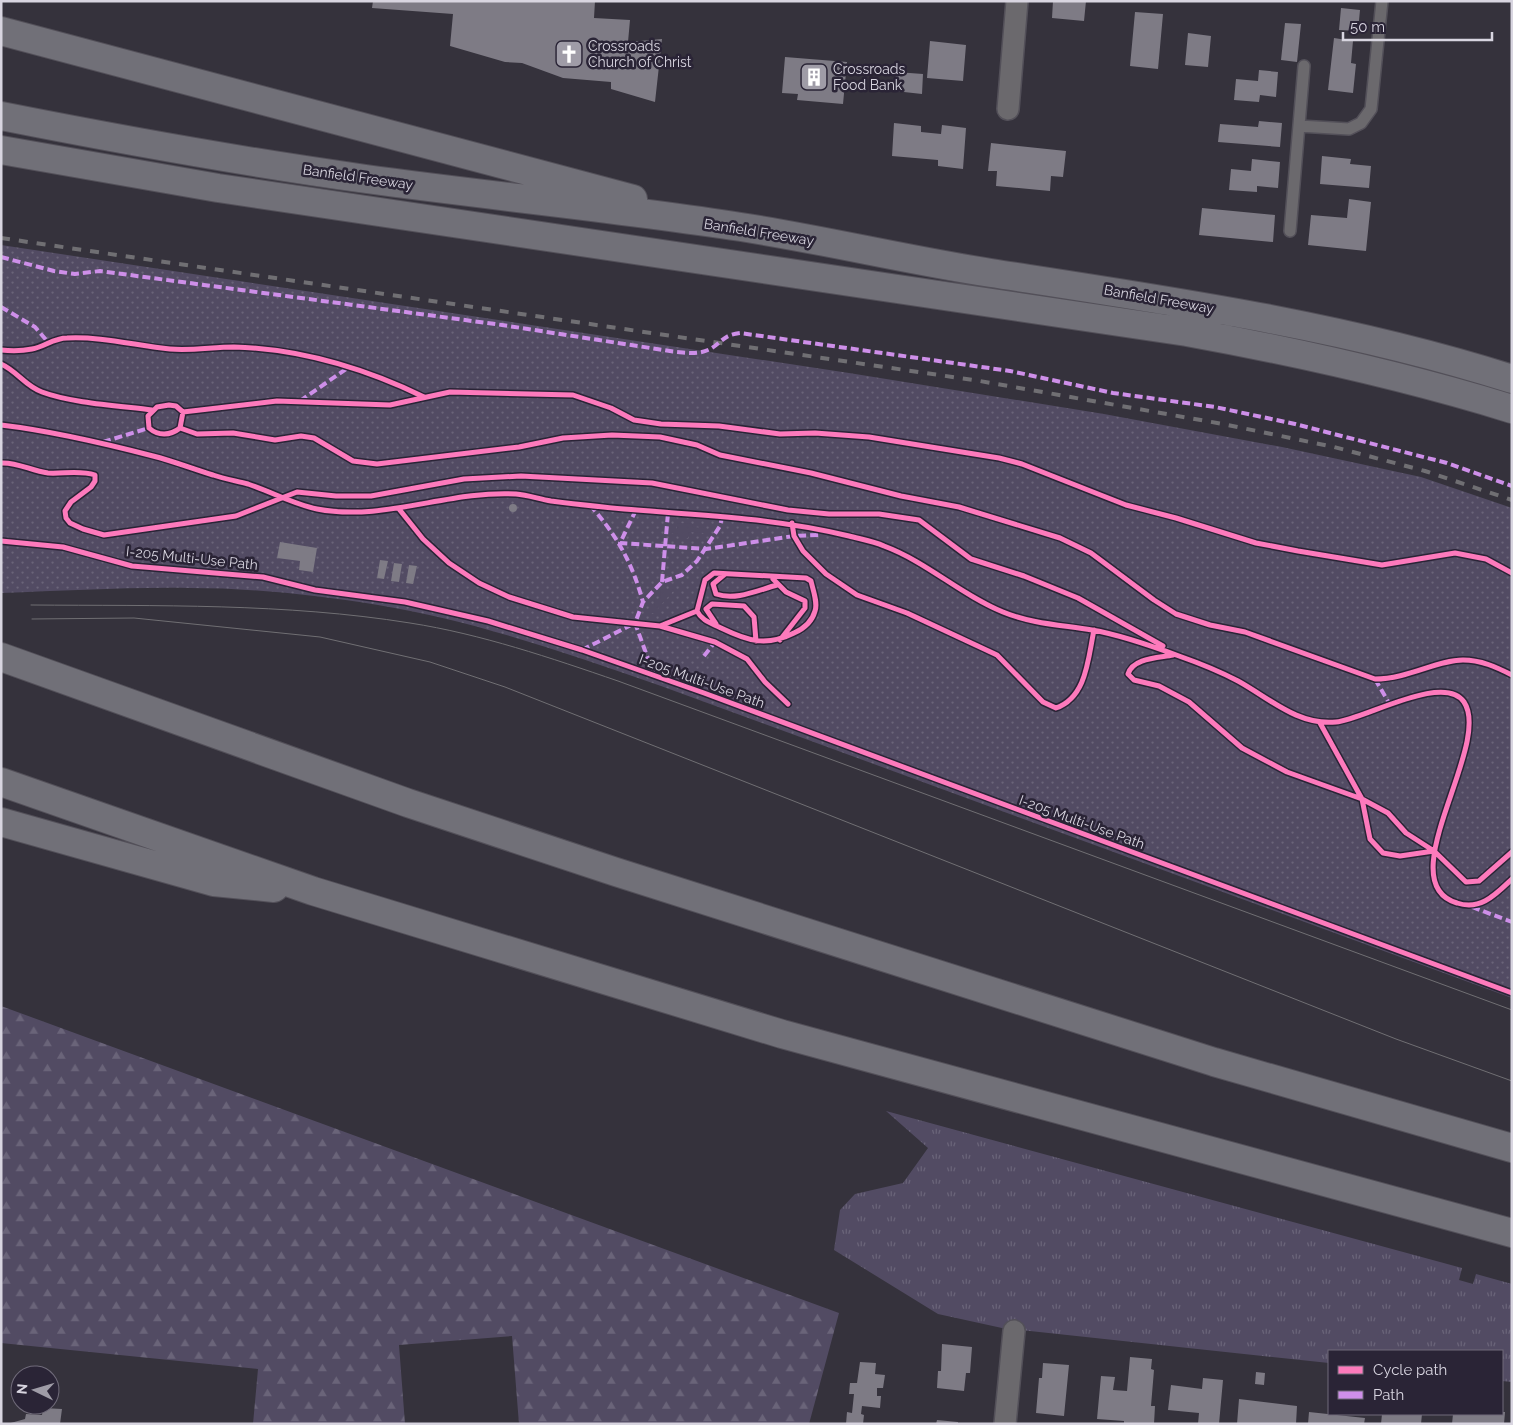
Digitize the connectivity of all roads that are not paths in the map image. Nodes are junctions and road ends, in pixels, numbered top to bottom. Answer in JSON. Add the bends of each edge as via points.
{"nodes":[{"id":1,"x":1017,"y":1,"type":"edge"},
{"id":2,"x":1382,"y":1,"type":"edge"},
{"id":3,"x":1,"y":31,"type":"edge"},
{"id":4,"x":1304,"y":66,"type":"dead end"},
{"id":5,"x":1008,"y":109,"type":"dead end"},
{"id":6,"x":1,"y":116,"type":"edge"},
{"id":7,"x":1299,"y":126,"type":"junction"},
{"id":8,"x":1,"y":150,"type":"edge"},
{"id":9,"x":742,"y":227,"type":"junction"},
{"id":10,"x":1290,"y":231,"type":"dead end"},
{"id":11,"x":1512,"y":379,"type":"edge"},
{"id":12,"x":1512,"y":409,"type":"edge"},
{"id":13,"x":1,"y":657,"type":"edge"},
{"id":14,"x":1,"y":782,"type":"edge"},
{"id":15,"x":1,"y":822,"type":"edge"},
{"id":16,"x":313,"y":891,"type":"junction"},
{"id":17,"x":1512,"y":1148,"type":"edge"},
{"id":18,"x":1512,"y":1233,"type":"edge"},
{"id":19,"x":1014,"y":1331,"type":"dead end"},
{"id":20,"x":1005,"y":1424,"type":"edge"}],
"edges":[{"from":1,"to":5,"type":"street"},
{"from":2,"to":7,"type":"lane","via":[[1371,109],[1361,123],[1349,129]]},
{"from":3,"to":9,"type":"highway"},
{"from":4,"to":7,"type":"lane"},
{"from":6,"to":9,"type":"highway","name":"Banfield Freeway","via":[[101,136],[361,178]]},
{"from":7,"to":10,"type":"lane"},
{"from":8,"to":12,"type":"highway","name":"Banfield Freeway","via":[[218,188],[1187,332],[1340,361]]},
{"from":9,"to":11,"type":"highway","name":"Banfield Freeway","via":[[1262,318],[1407,350]]},
{"from":13,"to":17,"type":"highway","via":[[390,796],[616,872],[1214,1062]]},
{"from":14,"to":16,"type":"highway"},
{"from":15,"to":16,"type":"highway","via":[[214,882]]},
{"from":16,"to":18,"type":"highway","via":[[782,1034]]},
{"from":19,"to":20,"type":"street"}]}
